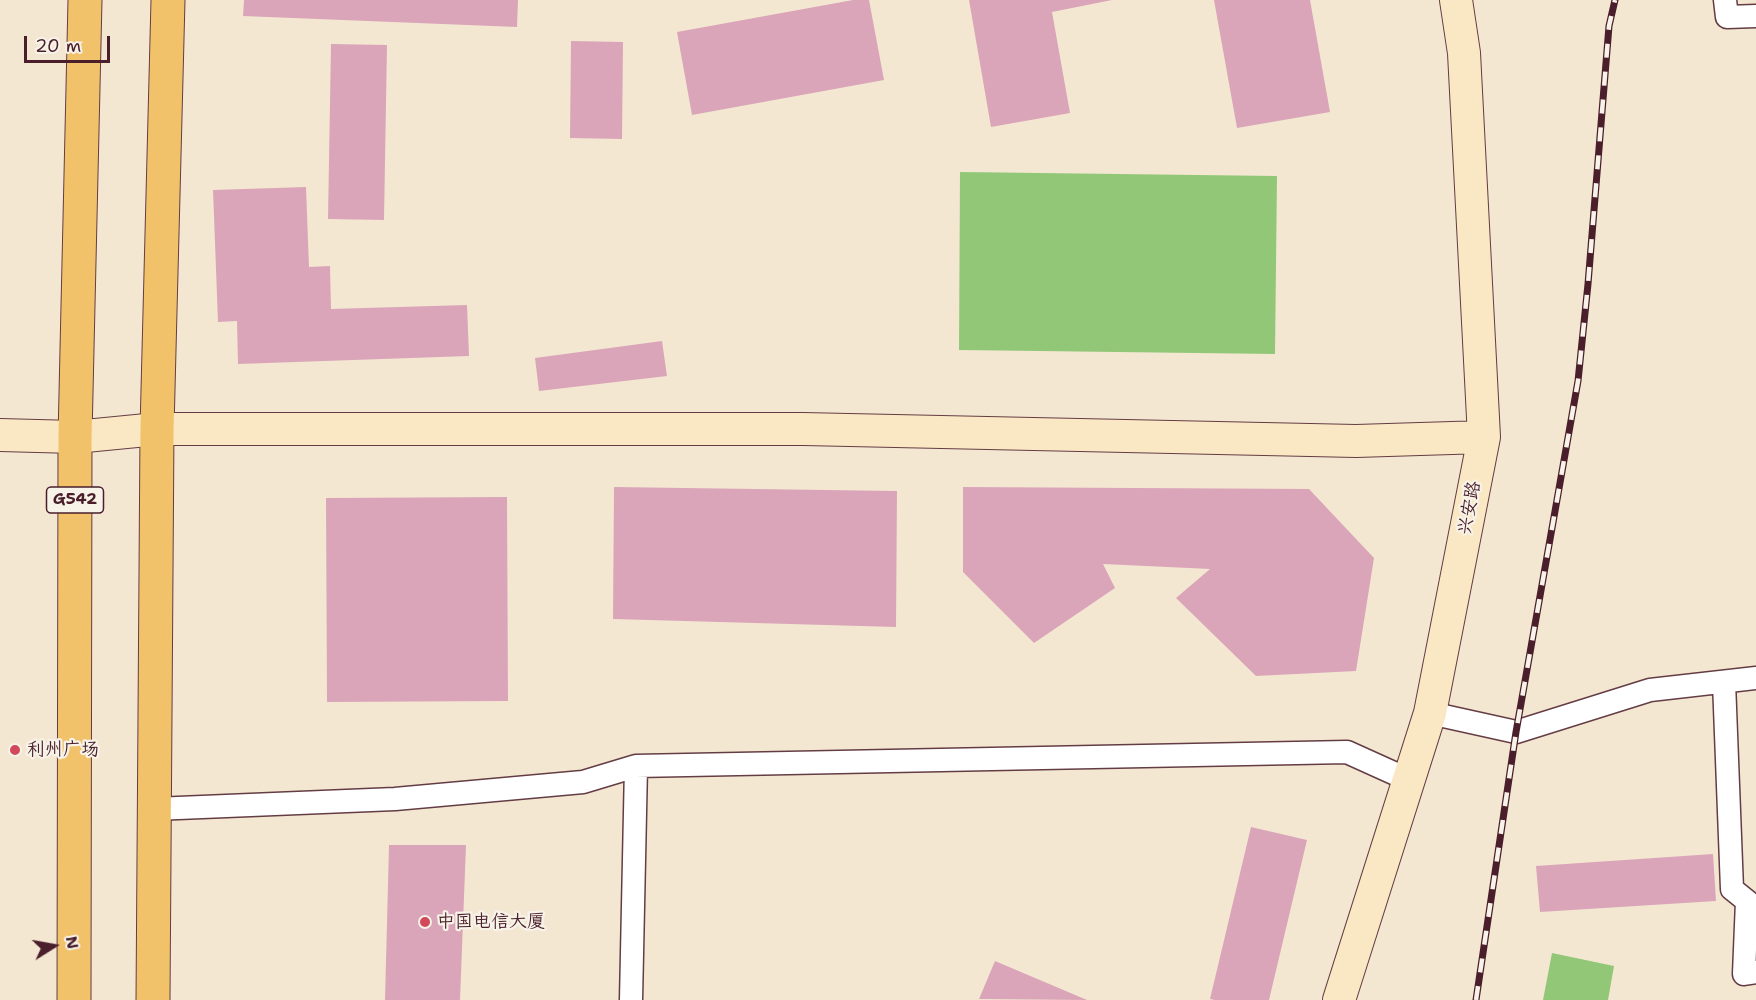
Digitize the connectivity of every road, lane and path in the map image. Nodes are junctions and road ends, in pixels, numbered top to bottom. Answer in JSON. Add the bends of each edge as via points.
{"nodes":[{"id":1,"x":85,"y":0,"type":"edge"},
{"id":2,"x":168,"y":0,"type":"edge"},
{"id":3,"x":1456,"y":0,"type":"edge"},
{"id":4,"x":1725,"y":0,"type":"edge"},
{"id":5,"x":1756,"y":16,"type":"edge"},
{"id":6,"x":157,"y":429,"type":"junction"},
{"id":7,"x":0,"y":435,"type":"edge"},
{"id":8,"x":75,"y":437,"type":"junction"},
{"id":9,"x":1484,"y":437,"type":"junction"},
{"id":10,"x":1756,"y":678,"type":"edge"},
{"id":11,"x":1724,"y":682,"type":"junction"},
{"id":12,"x":1430,"y":713,"type":"junction"},
{"id":13,"x":636,"y":766,"type":"junction"},
{"id":14,"x":1409,"y":780,"type":"junction"},
{"id":15,"x":154,"y":809,"type":"junction"},
{"id":16,"x":1756,"y":972,"type":"edge"},
{"id":17,"x":74,"y":1000,"type":"edge"},
{"id":18,"x":153,"y":1000,"type":"edge"},
{"id":19,"x":631,"y":1000,"type":"edge"},
{"id":20,"x":1339,"y":1000,"type":"edge"}],
"edges":[{"from":1,"to":8,"type":"highway","number":"G542"},
{"from":2,"to":6,"type":"highway"},
{"from":3,"to":9,"type":"street","name":"兴安路","via":[[1464,53]]},
{"from":4,"to":5,"type":"street","via":[[1727,17]]},
{"from":6,"to":8,"type":"street"},
{"from":6,"to":9,"type":"street","via":[[803,429],[1356,441]]},
{"from":6,"to":15,"type":"highway"},
{"from":7,"to":8,"type":"street"},
{"from":8,"to":17,"type":"highway","number":"G542"},
{"from":9,"to":12,"type":"street","name":"兴安路"},
{"from":10,"to":11,"type":"street"},
{"from":11,"to":12,"type":"street","via":[[1650,690],[1516,732]]},
{"from":11,"to":16,"type":"street","via":[[1732,889],[1747,901],[1744,975]]},
{"from":12,"to":14,"type":"street","name":"兴安路"},
{"from":13,"to":14,"type":"street","via":[[1347,752]]},
{"from":13,"to":15,"type":"street","via":[[583,782],[395,799]]},
{"from":13,"to":19,"type":"street"},
{"from":14,"to":20,"type":"street","name":"兴安路"},
{"from":15,"to":18,"type":"highway"}]}
